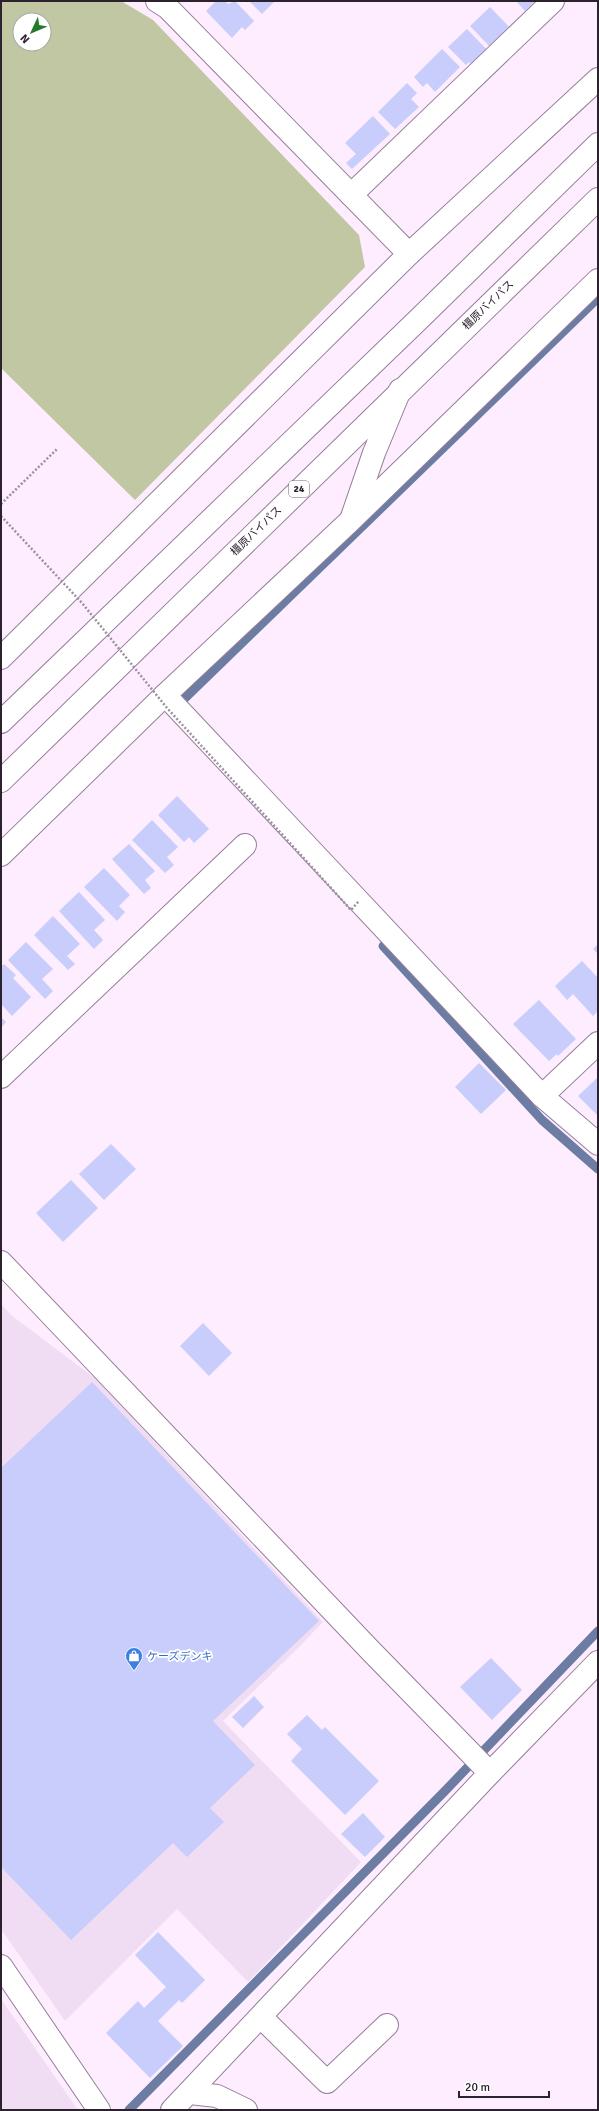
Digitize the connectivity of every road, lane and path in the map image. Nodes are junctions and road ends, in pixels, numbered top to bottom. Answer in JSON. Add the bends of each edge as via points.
{"nodes":[{"id":1,"x":553,"y":1,"type":"edge"},
{"id":2,"x":167,"y":3,"type":"edge"},
{"id":3,"x":598,"y":79,"type":"edge"},
{"id":4,"x":598,"y":144,"type":"edge"},
{"id":5,"x":351,"y":195,"type":"junction"},
{"id":6,"x":598,"y":199,"type":"edge"},
{"id":7,"x":409,"y":254,"type":"junction"},
{"id":8,"x":598,"y":280,"type":"edge"},
{"id":9,"x":401,"y":389,"type":"junction"},
{"id":10,"x":58,"y":448,"type":"dead end"},
{"id":11,"x":1,"y":504,"type":"edge"},
{"id":12,"x":1,"y":516,"type":"edge"},
{"id":13,"x":350,"y":521,"type":"junction"},
{"id":14,"x":1,"y":658,"type":"edge"},
{"id":15,"x":165,"y":695,"type":"junction"},
{"id":16,"x":1,"y":722,"type":"edge"},
{"id":17,"x":1,"y":781,"type":"edge"},
{"id":18,"x":245,"y":845,"type":"dead end"},
{"id":19,"x":1,"y":855,"type":"edge"},
{"id":20,"x":359,"y":902,"type":"junction"},
{"id":21,"x":598,"y":1043,"type":"edge"},
{"id":22,"x":1,"y":1077,"type":"edge"},
{"id":23,"x":542,"y":1096,"type":"junction"},
{"id":24,"x":598,"y":1144,"type":"edge"},
{"id":25,"x":1,"y":1262,"type":"edge"},
{"id":26,"x":598,"y":1662,"type":"edge"},
{"id":27,"x":490,"y":1773,"type":"junction"},
{"id":28,"x":1,"y":1966,"type":"edge"},
{"id":29,"x":261,"y":2017,"type":"junction"},
{"id":30,"x":387,"y":2025,"type":"dead end"},
{"id":31,"x":190,"y":2093,"type":"junction"},
{"id":32,"x":99,"y":2110,"type":"edge"},
{"id":33,"x":172,"y":2110,"type":"edge"},
{"id":34,"x":246,"y":2110,"type":"edge"}],
"edges":[{"from":1,"to":5,"type":"main road"},
{"from":2,"to":5,"type":"main road"},
{"from":3,"to":7,"type":"main road"},
{"from":4,"to":16,"type":"main road"},
{"from":5,"to":7,"type":"main road"},
{"from":6,"to":9,"type":"main road","name":"橿原バイパス","number":"24"},
{"from":7,"to":14,"type":"main road"},
{"from":8,"to":13,"type":"main road"},
{"from":9,"to":13,"type":"main road","via":[[374,453]]},
{"from":9,"to":17,"type":"main road","name":"橿原バイパス","number":"24"},
{"from":10,"to":11,"type":"path"},
{"from":12,"to":20,"type":"path","bridge":true,"via":[[82,604],[167,708],[351,910]]},
{"from":13,"to":15,"type":"main road"},
{"from":15,"to":19,"type":"main road"},
{"from":15,"to":20,"type":"main road"},
{"from":18,"to":22,"type":"main road"},
{"from":20,"to":23,"type":"main road"},
{"from":21,"to":23,"type":"main road"},
{"from":23,"to":24,"type":"main road"},
{"from":25,"to":27,"type":"main road"},
{"from":26,"to":27,"type":"main road"},
{"from":27,"to":29,"type":"main road"},
{"from":28,"to":32,"type":"main road"},
{"from":29,"to":30,"type":"main road","via":[[327,2082]]},
{"from":29,"to":31,"type":"main road"},
{"from":31,"to":33,"type":"main road"},
{"from":31,"to":34,"type":"main road","via":[[217,2096]]}]}
